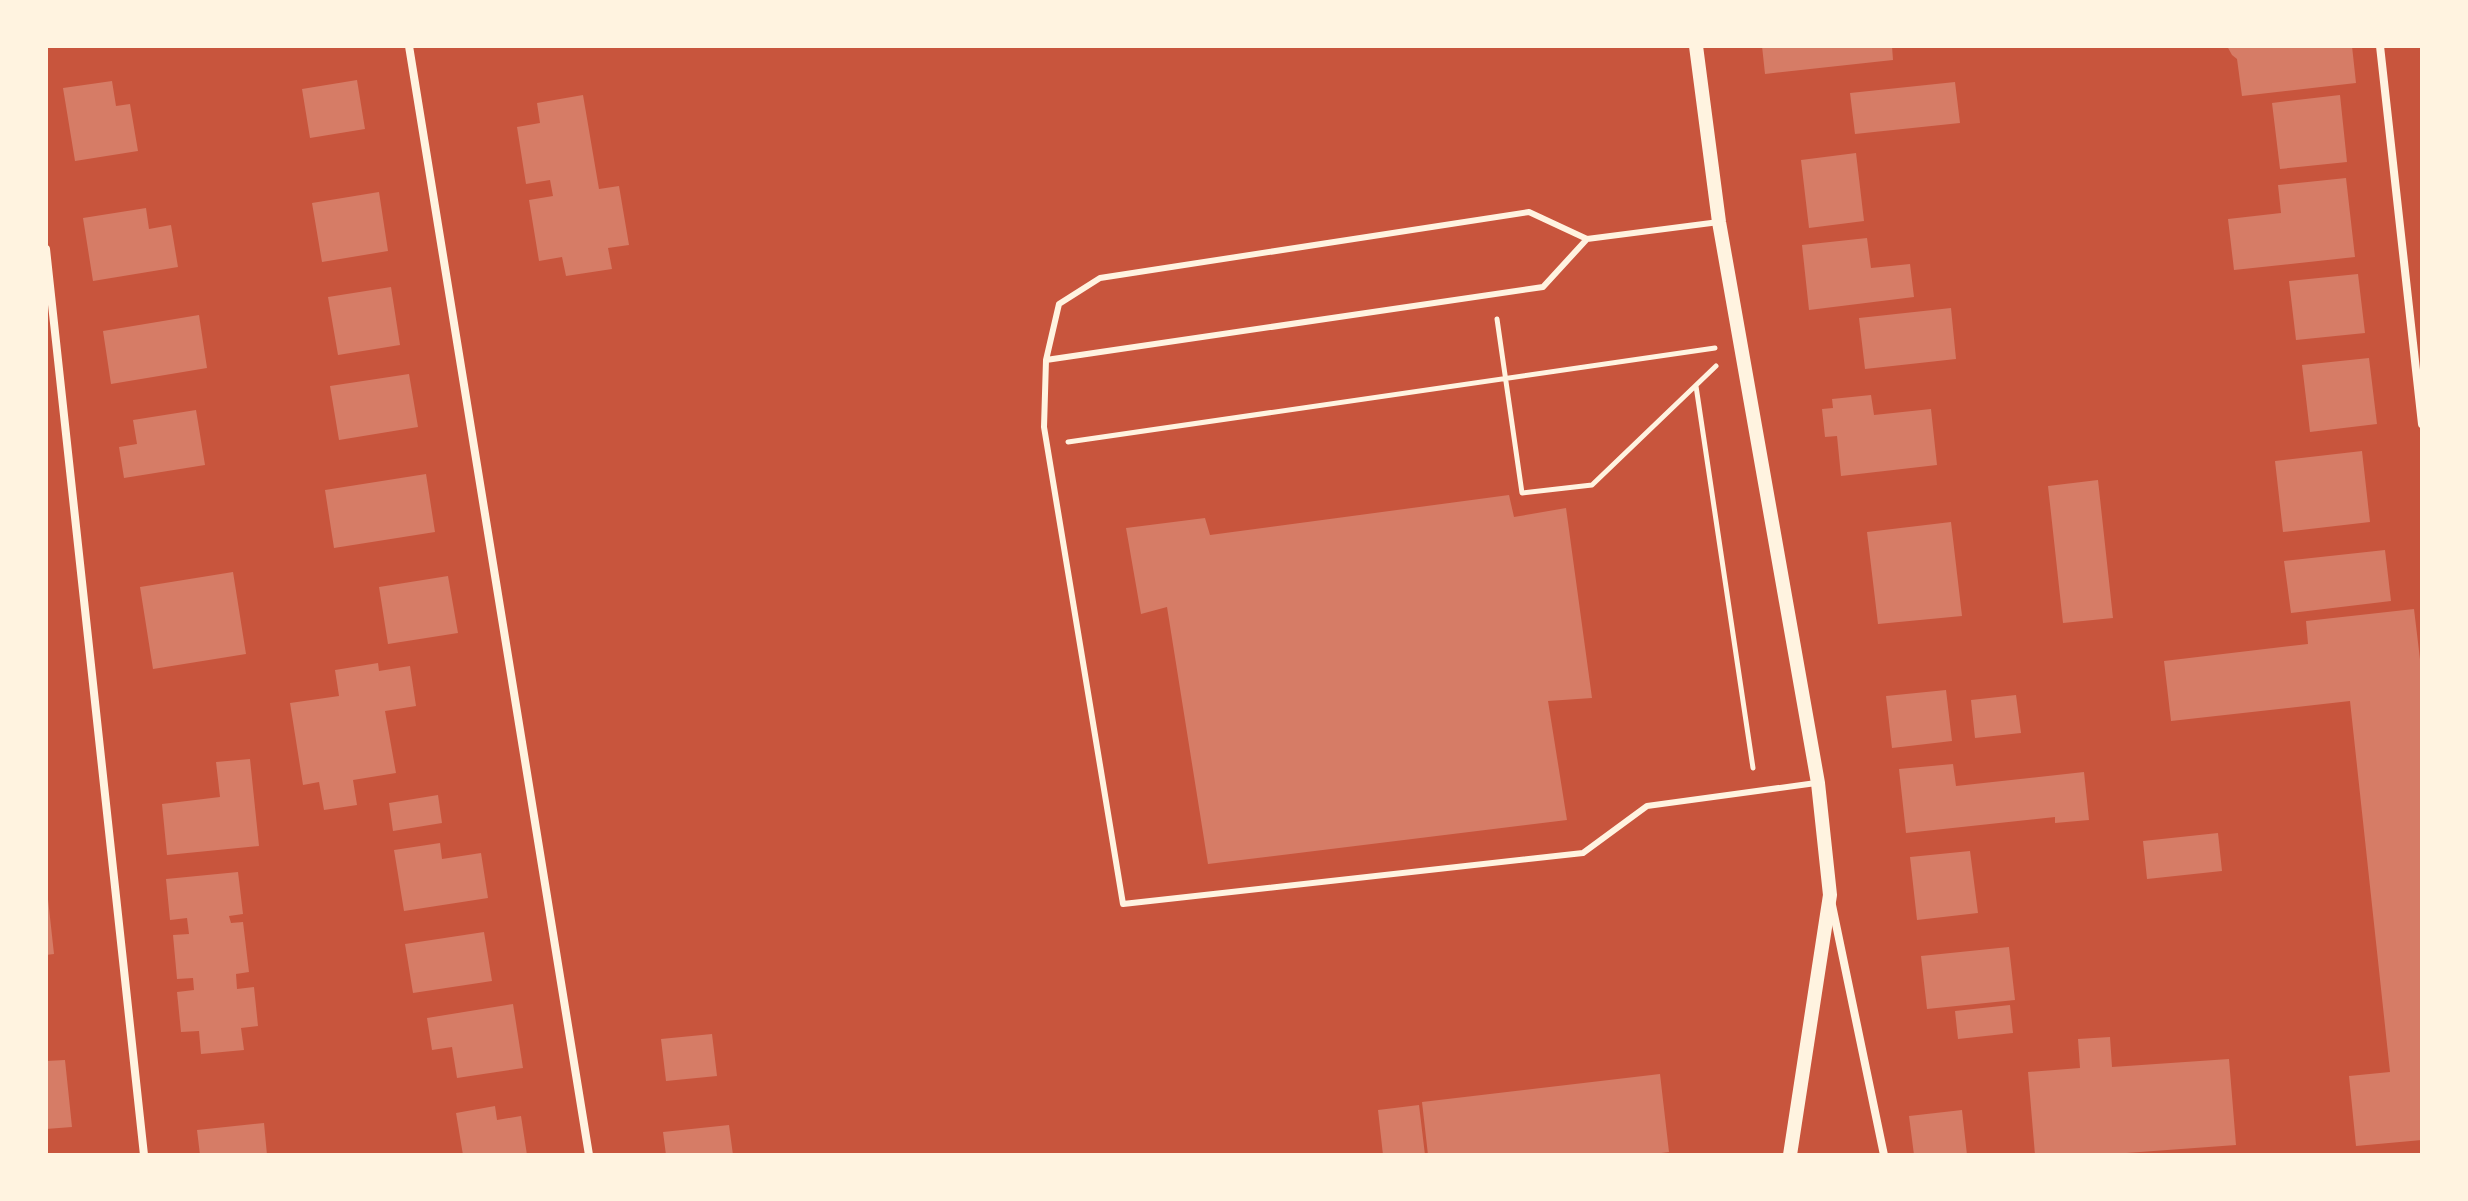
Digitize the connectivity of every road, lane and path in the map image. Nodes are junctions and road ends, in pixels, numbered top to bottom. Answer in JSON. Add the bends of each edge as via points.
{"nodes":[{"id":1,"x":409,"y":46,"type":"edge"},
{"id":2,"x":1696,"y":46,"type":"edge"},
{"id":3,"x":2380,"y":46,"type":"edge"},
{"id":4,"x":1719,"y":222,"type":"junction"},
{"id":5,"x":1587,"y":239,"type":"junction"},
{"id":6,"x":46,"y":249,"type":"edge"},
{"id":7,"x":1494,"y":294,"type":"junction"},
{"id":8,"x":1740,"y":344,"type":"junction"},
{"id":9,"x":1046,"y":360,"type":"junction"},
{"id":10,"x":1506,"y":379,"type":"junction"},
{"id":11,"x":1696,"y":385,"type":"junction"},
{"id":12,"x":2422,"y":424,"type":"edge"},
{"id":13,"x":1047,"y":445,"type":"junction"},
{"id":14,"x":1818,"y":783,"type":"junction"},
{"id":15,"x":1756,"y":790,"type":"junction"},
{"id":16,"x":1830,"y":895,"type":"junction"},
{"id":17,"x":144,"y":1155,"type":"edge"},
{"id":18,"x":589,"y":1155,"type":"edge"},
{"id":19,"x":1790,"y":1155,"type":"edge"},
{"id":20,"x":1884,"y":1155,"type":"edge"}],
"edges":[{"from":1,"to":18,"type":"street"},
{"from":2,"to":4,"type":"street"},
{"from":3,"to":12,"type":"street"},
{"from":4,"to":5,"type":"lane"},
{"from":4,"to":8,"type":"street"},
{"from":5,"to":7,"type":"lane","via":[[1543,287]]},
{"from":5,"to":9,"type":"lane","via":[[1529,212],[1100,278],[1059,304]]},
{"from":6,"to":17,"type":"street"},
{"from":7,"to":9,"type":"lane"},
{"from":7,"to":10,"type":"path"},
{"from":8,"to":10,"type":"path"},
{"from":8,"to":11,"type":"path"},
{"from":8,"to":14,"type":"street"},
{"from":9,"to":13,"type":"lane"},
{"from":10,"to":11,"type":"path","via":[[1522,493],[1592,485]]},
{"from":10,"to":13,"type":"path"},
{"from":11,"to":15,"type":"path"},
{"from":13,"to":15,"type":"lane","via":[[1123,904],[1583,853],[1647,806]]},
{"from":14,"to":15,"type":"lane"},
{"from":14,"to":16,"type":"street"},
{"from":16,"to":19,"type":"street"},
{"from":16,"to":20,"type":"street"}]}
